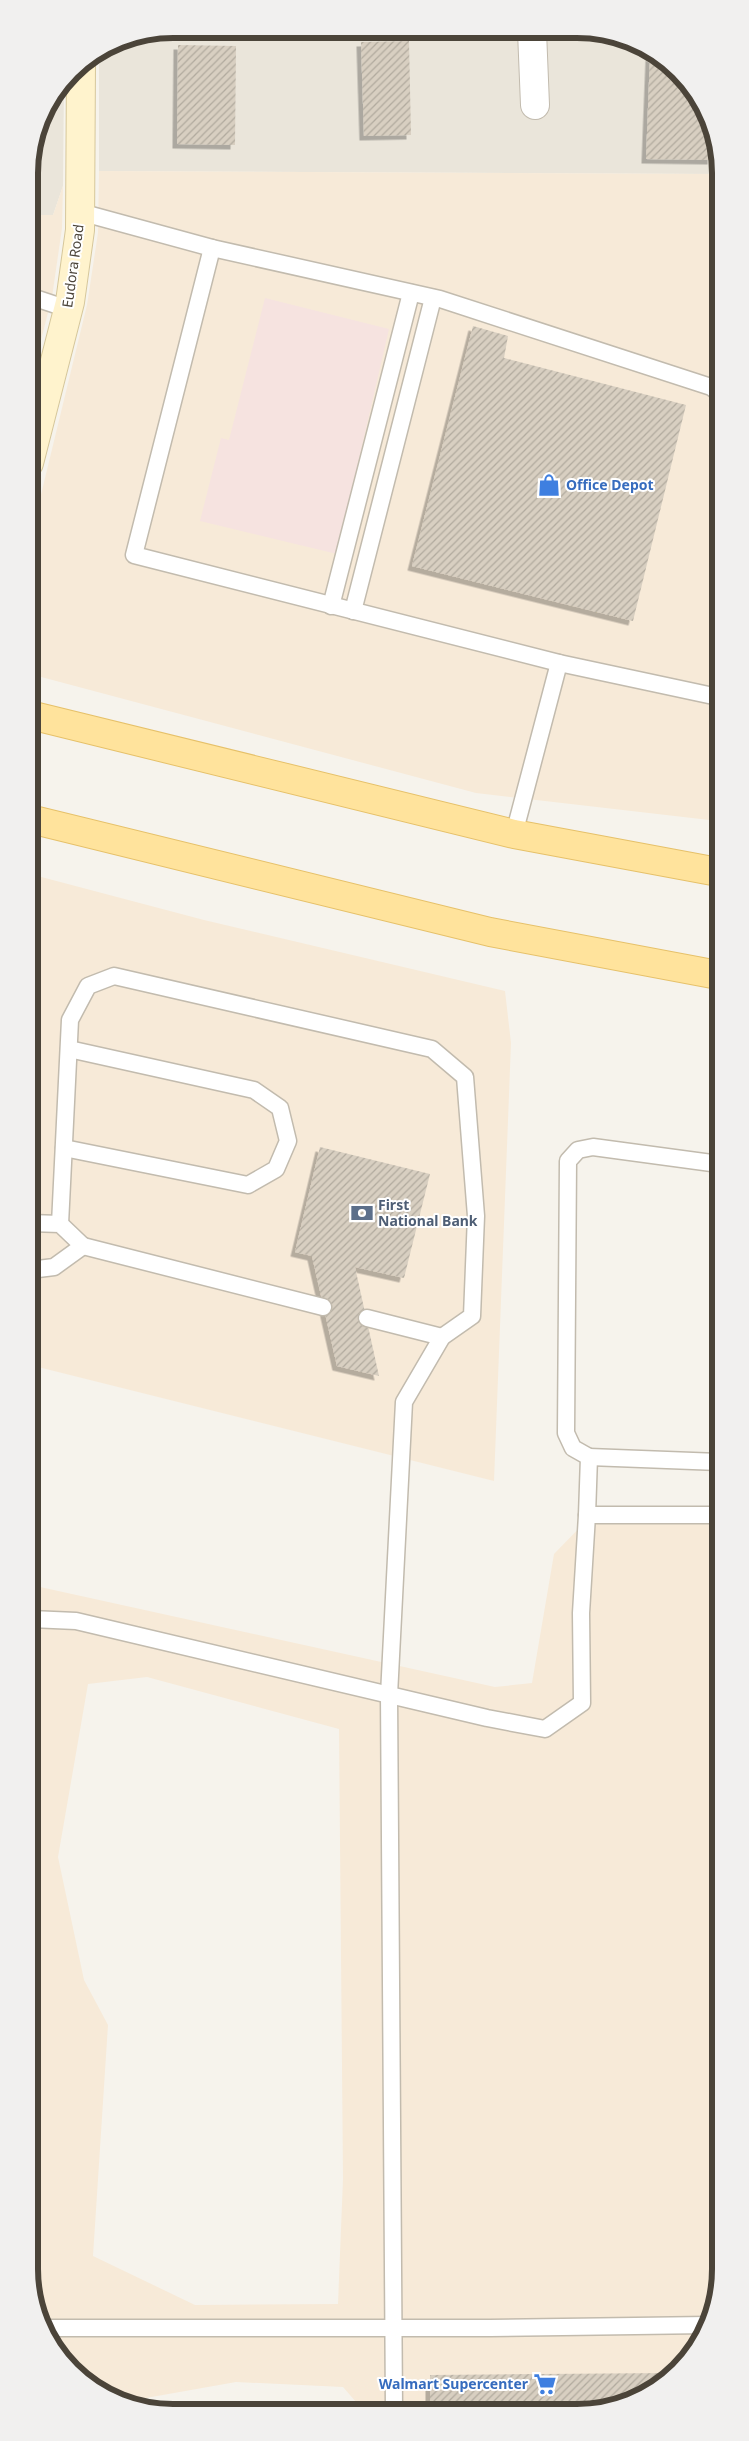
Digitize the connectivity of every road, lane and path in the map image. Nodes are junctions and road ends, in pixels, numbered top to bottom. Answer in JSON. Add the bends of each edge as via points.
{"nodes":[{"id":1,"x":532,"y":38,"type":"edge"},
{"id":2,"x":81,"y":73,"type":"edge"},
{"id":3,"x":535,"y":105,"type":"dead end"},
{"id":4,"x":80,"y":212,"type":"junction"},
{"id":5,"x":212,"y":248,"type":"junction"},
{"id":6,"x":411,"y":293,"type":"junction"},
{"id":7,"x":38,"y":299,"type":"edge"},
{"id":8,"x":436,"y":299,"type":"junction"},
{"id":9,"x":68,"y":309,"type":"junction"},
{"id":10,"x":712,"y":388,"type":"edge"},
{"id":11,"x":38,"y":427,"type":"edge"},
{"id":12,"x":332,"y":606,"type":"junction"},
{"id":13,"x":353,"y":611,"type":"junction"},
{"id":14,"x":559,"y":663,"type":"junction"},
{"id":15,"x":712,"y":696,"type":"edge"},
{"id":16,"x":38,"y":717,"type":"edge"},
{"id":17,"x":38,"y":821,"type":"edge"},
{"id":18,"x":514,"y":834,"type":"junction"},
{"id":19,"x":712,"y":871,"type":"edge"},
{"id":20,"x":712,"y":974,"type":"edge"},
{"id":21,"x":68,"y":1049,"type":"junction"},
{"id":22,"x":64,"y":1148,"type":"junction"},
{"id":23,"x":712,"y":1163,"type":"edge"},
{"id":24,"x":38,"y":1223,"type":"edge"},
{"id":25,"x":60,"y":1224,"type":"junction"},
{"id":26,"x":83,"y":1246,"type":"junction"},
{"id":27,"x":38,"y":1269,"type":"edge"},
{"id":28,"x":323,"y":1307,"type":"dead end"},
{"id":29,"x":367,"y":1318,"type":"dead end"},
{"id":30,"x":442,"y":1337,"type":"junction"},
{"id":31,"x":589,"y":1458,"type":"junction"},
{"id":32,"x":711,"y":1462,"type":"edge"},
{"id":33,"x":587,"y":1515,"type":"junction"},
{"id":34,"x":711,"y":1516,"type":"edge"},
{"id":35,"x":38,"y":1619,"type":"edge"},
{"id":36,"x":389,"y":1695,"type":"junction"},
{"id":37,"x":698,"y":2325,"type":"edge"},
{"id":38,"x":52,"y":2328,"type":"edge"},
{"id":39,"x":392,"y":2328,"type":"junction"},
{"id":40,"x":394,"y":2404,"type":"edge"}],
"edges":[{"from":1,"to":3,"type":"street"},
{"from":2,"to":4,"type":"street","name":"Eudora Road"},
{"from":4,"to":5,"type":"lane"},
{"from":4,"to":9,"type":"street","name":"Eudora Road"},
{"from":5,"to":6,"type":"lane"},
{"from":5,"to":12,"type":"lane","via":[[134,555]]},
{"from":6,"to":8,"type":"lane"},
{"from":6,"to":12,"type":"lane"},
{"from":7,"to":9,"type":"lane"},
{"from":8,"to":10,"type":"lane"},
{"from":8,"to":13,"type":"lane"},
{"from":9,"to":11,"type":"street","name":"Eudora Road"},
{"from":12,"to":13,"type":"lane"},
{"from":13,"to":14,"type":"lane"},
{"from":14,"to":15,"type":"lane"},
{"from":14,"to":18,"type":"lane"},
{"from":16,"to":18,"type":"main road"},
{"from":17,"to":20,"type":"main road","via":[[490,932]]},
{"from":18,"to":19,"type":"main road"},
{"from":21,"to":22,"type":"lane"},
{"from":21,"to":22,"type":"lane","via":[[254,1090],[280,1108],[288,1141],[276,1169],[248,1185]]},
{"from":21,"to":30,"type":"lane","via":[[70,1020],[88,986],[114,976],[432,1048],[465,1077],[476,1216],[472,1316]]},
{"from":22,"to":25,"type":"lane"},
{"from":23,"to":31,"type":"lane","via":[[593,1147],[578,1150],[568,1161],[566,1433],[573,1448]]},
{"from":24,"to":25,"type":"lane"},
{"from":25,"to":26,"type":"lane"},
{"from":26,"to":27,"type":"lane","via":[[54,1267]]},
{"from":26,"to":28,"type":"lane"},
{"from":29,"to":30,"type":"lane"},
{"from":30,"to":36,"type":"lane","via":[[404,1402]]},
{"from":31,"to":32,"type":"lane"},
{"from":31,"to":33,"type":"lane"},
{"from":33,"to":34,"type":"lane"},
{"from":33,"to":36,"type":"lane","via":[[581,1613],[582,1704],[545,1729]]},
{"from":35,"to":36,"type":"lane","via":[[76,1621]]},
{"from":36,"to":39,"type":"lane"},
{"from":37,"to":39,"type":"lane"},
{"from":38,"to":39,"type":"lane"},
{"from":39,"to":40,"type":"lane"}]}
